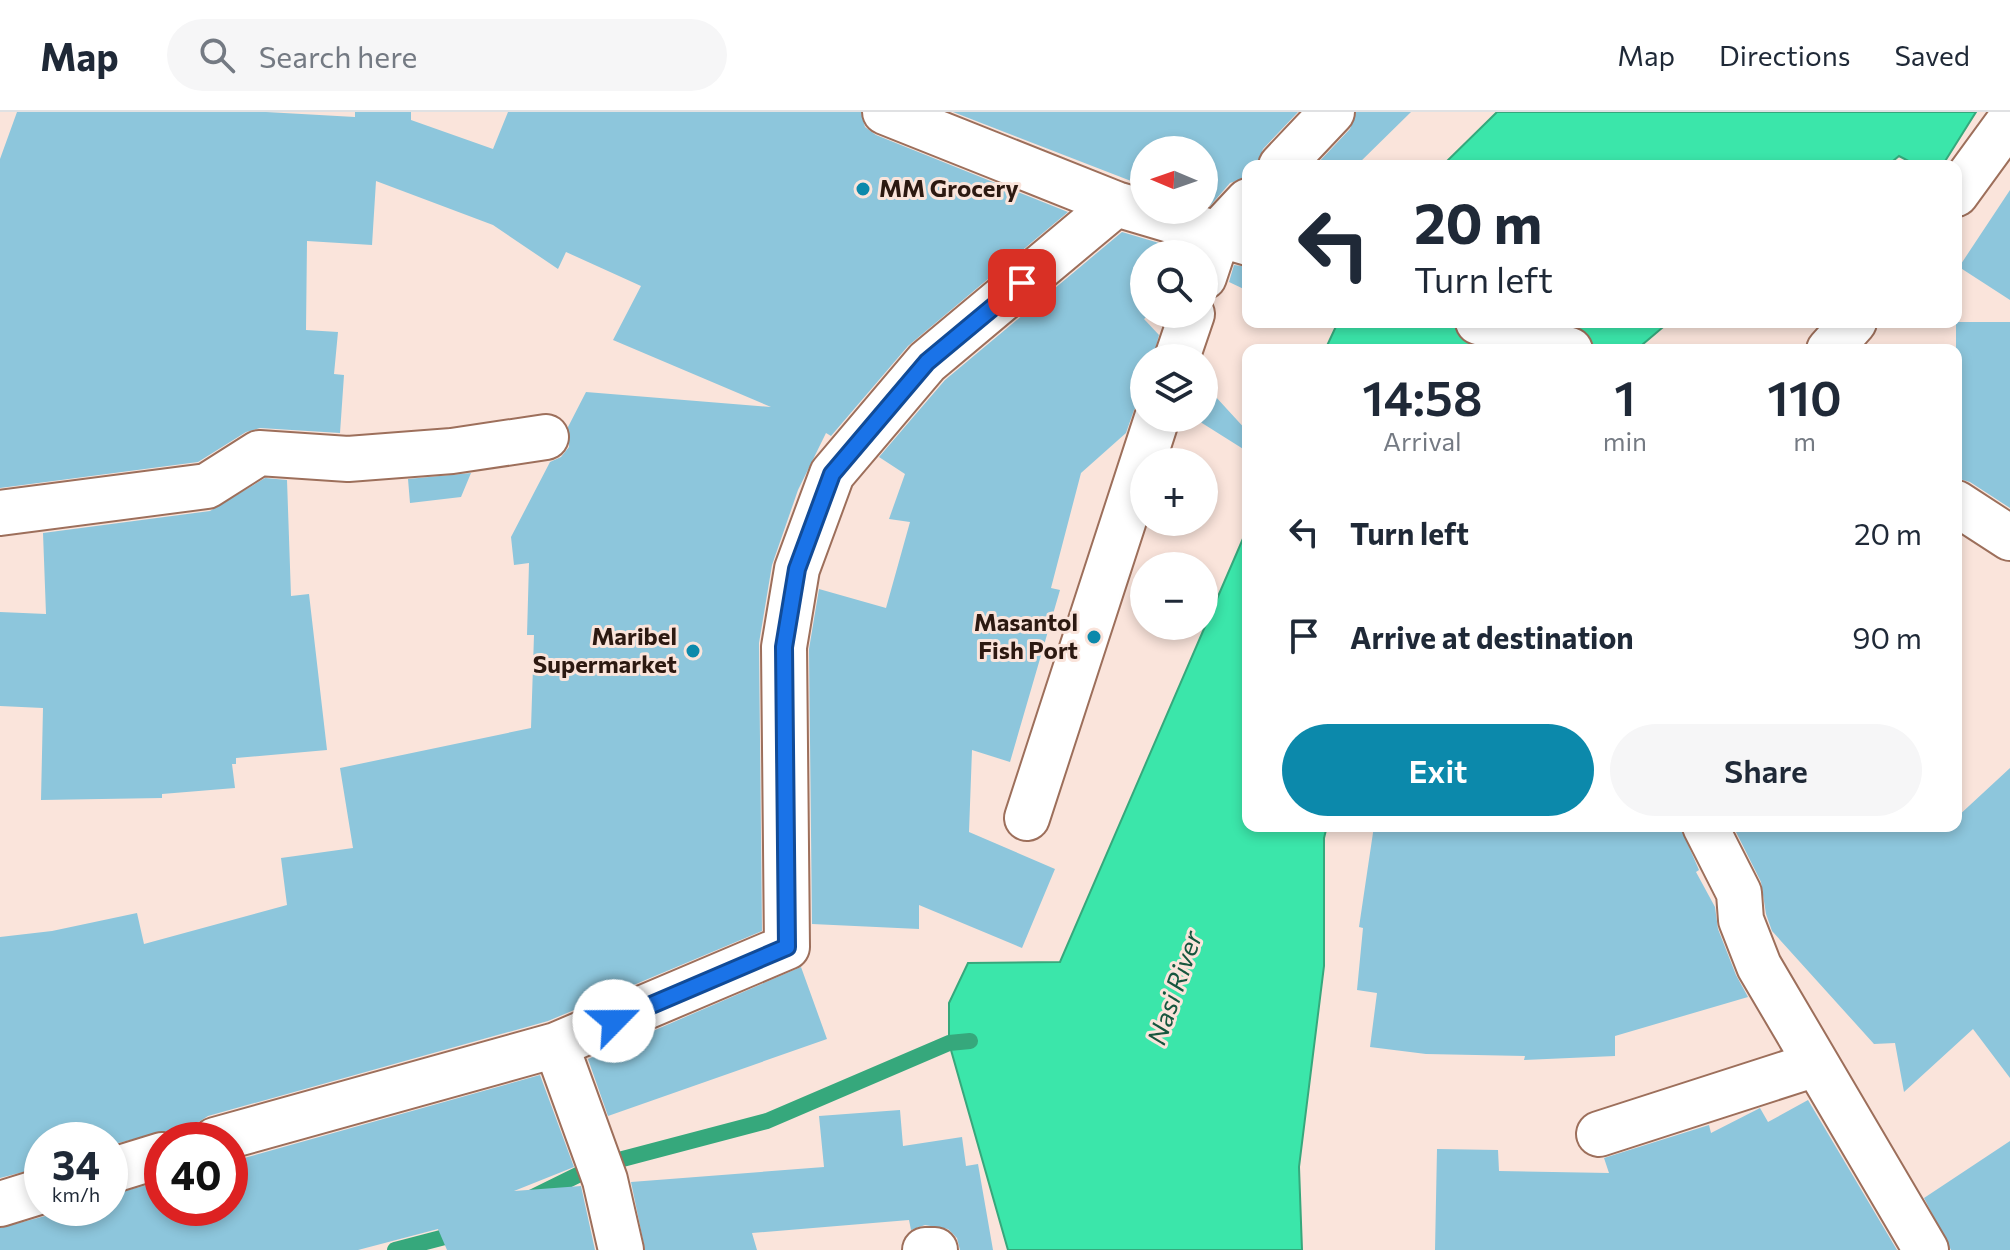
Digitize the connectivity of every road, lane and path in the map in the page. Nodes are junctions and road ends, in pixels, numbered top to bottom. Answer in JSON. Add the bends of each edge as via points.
{"nodes":[{"id":1,"x":885,"y":112,"type":"edge"},
{"id":2,"x":1332,"y":112,"type":"edge"},
{"id":3,"x":2010,"y":120,"type":"edge"},
{"id":4,"x":1287,"y":160,"type":"edge"},
{"id":5,"x":1962,"y":186,"type":"edge"},
{"id":6,"x":1116,"y":204,"type":"junction"},
{"id":7,"x":1238,"y":225,"type":"edge"},
{"id":8,"x":1218,"y":256,"type":"edge"},
{"id":9,"x":1498,"y":328,"type":"edge"},
{"id":10,"x":1849,"y":328,"type":"edge"},
{"id":11,"x":1550,"y":344,"type":"edge"},
{"id":12,"x":1834,"y":344,"type":"edge"},
{"id":13,"x":1152,"y":432,"type":"edge"},
{"id":14,"x":546,"y":437,"type":"dead end"},
{"id":15,"x":1962,"y":507,"type":"edge"},
{"id":16,"x":0,"y":513,"type":"edge"},
{"id":17,"x":2010,"y":538,"type":"edge"},
{"id":18,"x":1027,"y":818,"type":"dead end"},
{"id":19,"x":1708,"y":832,"type":"edge"},
{"id":20,"x":556,"y":1045,"type":"junction"},
{"id":21,"x":1816,"y":1064,"type":"junction"},
{"id":22,"x":248,"y":1131,"type":"edge"},
{"id":23,"x":1599,"y":1134,"type":"dead end"},
{"id":24,"x":24,"y":1197,"type":"edge"},
{"id":25,"x":0,"y":1204,"type":"edge"},
{"id":26,"x":621,"y":1250,"type":"edge"},
{"id":27,"x":925,"y":1250,"type":"edge"},
{"id":28,"x":935,"y":1250,"type":"edge"},
{"id":29,"x":1926,"y":1250,"type":"edge"}],
"edges":[{"from":1,"to":6,"type":"street"},
{"from":2,"to":4,"type":"street"},
{"from":3,"to":5,"type":"street"},
{"from":6,"to":7,"type":"street"},
{"from":6,"to":20,"type":"street","via":[[927,362],[832,474],[797,569],[784,647],[787,947]]},
{"from":7,"to":8,"type":"street"},
{"from":9,"to":11,"type":"street"},
{"from":10,"to":12,"type":"street"},
{"from":13,"to":18,"type":"street"},
{"from":14,"to":16,"type":"street","via":[[348,459],[259,453],[207,486]]},
{"from":15,"to":17,"type":"street"},
{"from":19,"to":21,"type":"street","via":[[1739,893],[1741,920],[1759,966]]},
{"from":20,"to":22,"type":"street"},
{"from":20,"to":26,"type":"street"},
{"from":21,"to":23,"type":"street"},
{"from":21,"to":29,"type":"street"},
{"from":24,"to":25,"type":"street"},
{"from":27,"to":28,"type":"street"}]}
